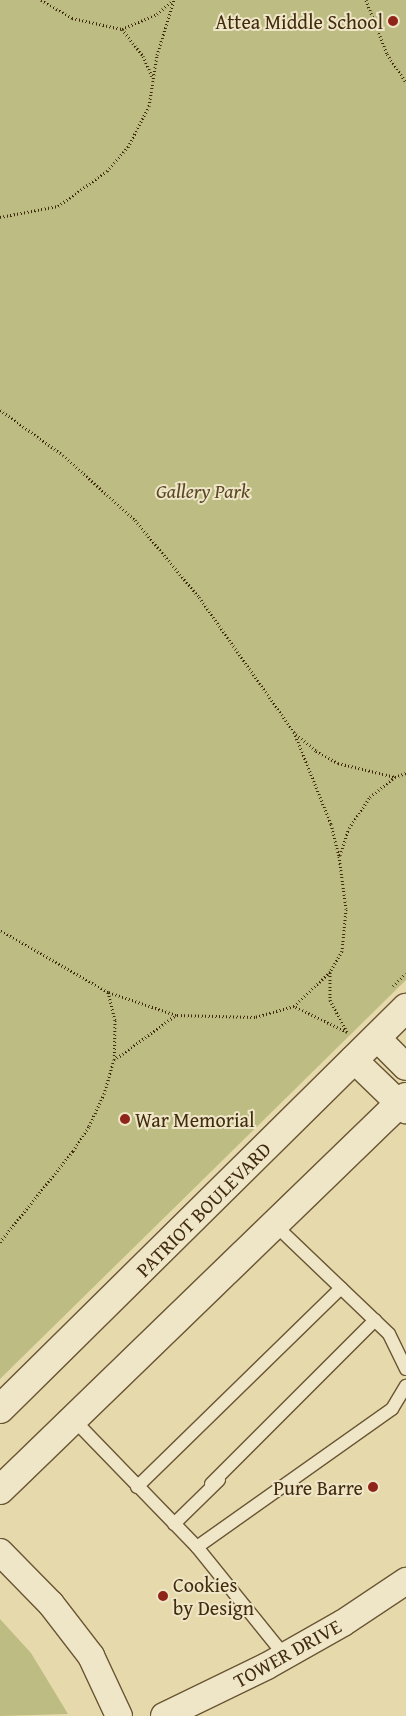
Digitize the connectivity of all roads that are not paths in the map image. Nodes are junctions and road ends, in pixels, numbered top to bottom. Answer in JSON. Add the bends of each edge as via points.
{"nodes":[{"id":1,"x":406,"y":1008,"type":"edge"},
{"id":2,"x":376,"y":1037,"type":"junction"},
{"id":3,"x":353,"y":1059,"type":"junction"},
{"id":4,"x":406,"y":1067,"type":"edge"},
{"id":5,"x":404,"y":1103,"type":"edge"},
{"id":6,"x":274,"y":1224,"type":"junction"},
{"id":7,"x":341,"y":1288,"type":"junction"},
{"id":8,"x":375,"y":1320,"type":"junction"},
{"id":9,"x":337,"y":1363,"type":"dead end"},
{"id":10,"x":406,"y":1369,"type":"edge"},
{"id":11,"x":406,"y":1386,"type":"edge"},
{"id":12,"x":0,"y":1409,"type":"edge"},
{"id":13,"x":73,"y":1419,"type":"junction"},
{"id":14,"x":211,"y":1484,"type":"dead end"},
{"id":15,"x":137,"y":1486,"type":"junction"},
{"id":16,"x":0,"y":1490,"type":"edge"},
{"id":17,"x":174,"y":1524,"type":"junction"},
{"id":18,"x":197,"y":1547,"type":"junction"},
{"id":19,"x":0,"y":1552,"type":"edge"},
{"id":20,"x":405,"y":1584,"type":"edge"},
{"id":21,"x":285,"y":1656,"type":"junction"},
{"id":22,"x":118,"y":1716,"type":"edge"},
{"id":23,"x":164,"y":1716,"type":"edge"}],
"edges":[{"from":1,"to":2,"type":"main road","name":"PATRIOT BOULEVARD"},
{"from":2,"to":3,"type":"main road","name":"PATRIOT BOULEVARD"},
{"from":2,"to":4,"type":"street"},
{"from":3,"to":5,"type":"street"},
{"from":3,"to":12,"type":"main road","name":"PATRIOT BOULEVARD"},
{"from":5,"to":6,"type":"main road"},
{"from":6,"to":7,"type":"lane"},
{"from":6,"to":13,"type":"main road"},
{"from":7,"to":8,"type":"lane"},
{"from":7,"to":15,"type":"lane"},
{"from":8,"to":10,"type":"lane","via":[[390,1334]]},
{"from":8,"to":14,"type":"lane"},
{"from":9,"to":17,"type":"lane"},
{"from":11,"to":18,"type":"lane","via":[[392,1409]]},
{"from":13,"to":15,"type":"lane"},
{"from":13,"to":16,"type":"main road"},
{"from":15,"to":17,"type":"lane"},
{"from":17,"to":18,"type":"lane"},
{"from":18,"to":21,"type":"lane"},
{"from":19,"to":22,"type":"street","via":[[50,1604],[91,1656]]},
{"from":20,"to":21,"type":"street","name":"TOWER DRIVE"},
{"from":21,"to":23,"type":"street","name":"TOWER DRIVE"}]}
